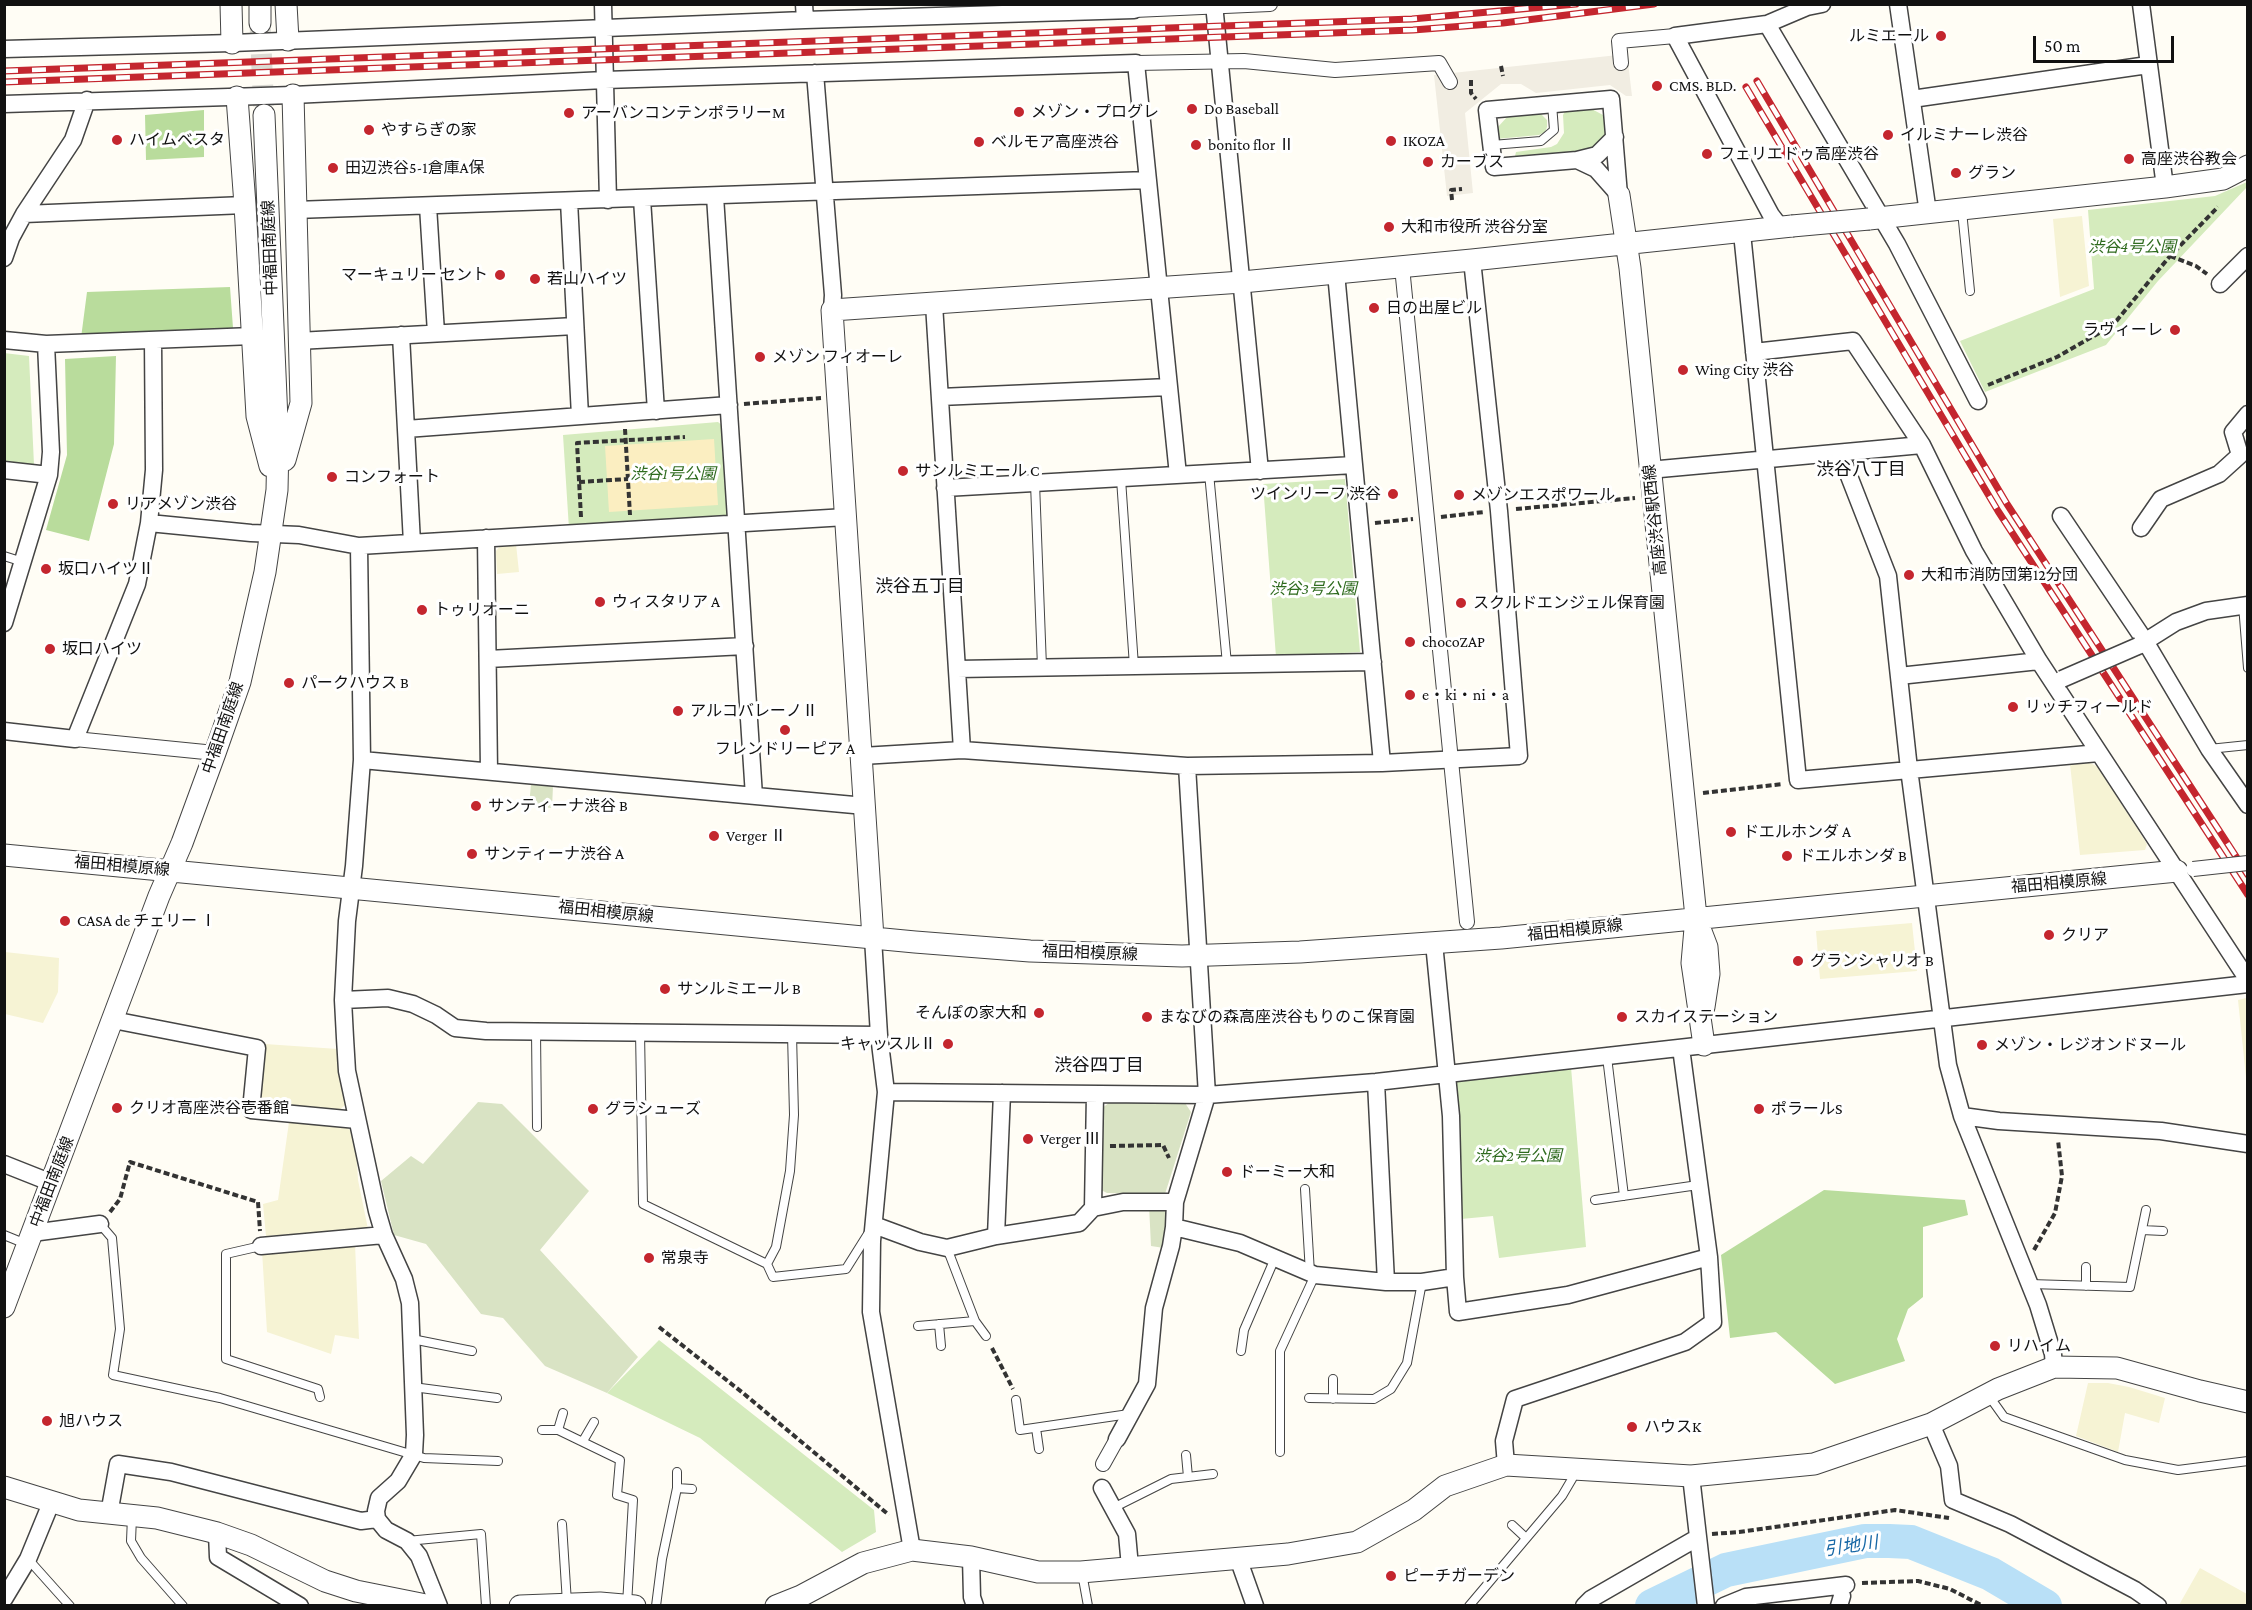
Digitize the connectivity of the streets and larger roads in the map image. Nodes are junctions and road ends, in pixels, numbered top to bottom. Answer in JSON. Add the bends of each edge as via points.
{"nodes":[{"id":1,"x":231,"y":4,"type":"edge"},
{"id":2,"x":286,"y":4,"type":"edge"},
{"id":3,"x":603,"y":4,"type":"edge"},
{"id":4,"x":1270,"y":4,"type":"edge"},
{"id":5,"x":1822,"y":4,"type":"edge"},
{"id":6,"x":1898,"y":4,"type":"edge"},
{"id":7,"x":2140,"y":4,"type":"edge"},
{"id":8,"x":1214,"y":6,"type":"edge"},
{"id":9,"x":1134,"y":7,"type":"edge"},
{"id":10,"x":805,"y":12,"type":"edge"},
{"id":11,"x":1767,"y":24,"type":"junction"},
{"id":12,"x":603,"y":28,"type":"junction"},
{"id":13,"x":1675,"y":36,"type":"junction"},
{"id":14,"x":288,"y":40,"type":"junction"},
{"id":15,"x":232,"y":43,"type":"junction"},
{"id":16,"x":4,"y":49,"type":"edge"},
{"id":17,"x":1219,"y":62,"type":"junction"},
{"id":18,"x":1136,"y":63,"type":"junction"},
{"id":19,"x":1621,"y":63,"type":"dead end"},
{"id":20,"x":2148,"y":65,"type":"junction"},
{"id":21,"x":814,"y":73,"type":"junction"},
{"id":22,"x":605,"y":80,"type":"junction"},
{"id":23,"x":1450,"y":82,"type":"dead end"},
{"id":24,"x":292,"y":95,"type":"junction"},
{"id":25,"x":237,"y":97,"type":"junction"},
{"id":26,"x":1912,"y":99,"type":"junction"},
{"id":27,"x":87,"y":100,"type":"junction"},
{"id":28,"x":4,"y":104,"type":"edge"},
{"id":29,"x":264,"y":115,"type":"tunnel mouth"},
{"id":30,"x":1615,"y":137,"type":"junction"},
{"id":31,"x":1577,"y":160,"type":"junction"},
{"id":32,"x":2247,"y":166,"type":"edge"},
{"id":33,"x":1148,"y":180,"type":"junction"},
{"id":34,"x":2165,"y":187,"type":"junction"},
{"id":35,"x":824,"y":193,"type":"junction"},
{"id":36,"x":1619,"y":195,"type":"junction"},
{"id":37,"x":715,"y":196,"type":"junction"},
{"id":38,"x":642,"y":199,"type":"junction"},
{"id":39,"x":608,"y":200,"type":"junction"},
{"id":40,"x":569,"y":201,"type":"junction"},
{"id":41,"x":246,"y":206,"type":"junction"},
{"id":42,"x":428,"y":206,"type":"junction"},
{"id":43,"x":295,"y":210,"type":"junction"},
{"id":44,"x":1929,"y":213,"type":"junction"},
{"id":45,"x":24,"y":214,"type":"junction"},
{"id":46,"x":1875,"y":218,"type":"junction"},
{"id":47,"x":1787,"y":227,"type":"junction"},
{"id":48,"x":1742,"y":233,"type":"junction"},
{"id":49,"x":1625,"y":243,"type":"junction"},
{"id":50,"x":2247,"y":256,"type":"edge"},
{"id":51,"x":4,"y":258,"type":"edge"},
{"id":52,"x":1472,"y":260,"type":"junction"},
{"id":53,"x":1336,"y":273,"type":"junction"},
{"id":54,"x":1403,"y":277,"type":"dead end"},
{"id":55,"x":1242,"y":282,"type":"junction"},
{"id":56,"x":2220,"y":284,"type":"road end"},
{"id":57,"x":1160,"y":288,"type":"junction"},
{"id":58,"x":934,"y":304,"type":"junction"},
{"id":59,"x":832,"y":310,"type":"junction"},
{"id":60,"x":575,"y":326,"type":"junction"},
{"id":61,"x":436,"y":333,"type":"junction"},
{"id":62,"x":401,"y":335,"type":"junction"},
{"id":63,"x":253,"y":336,"type":"junction"},
{"id":64,"x":4,"y":340,"type":"edge"},
{"id":65,"x":153,"y":340,"type":"junction"},
{"id":66,"x":298,"y":341,"type":"junction"},
{"id":67,"x":46,"y":344,"type":"junction"},
{"id":68,"x":1754,"y":352,"type":"junction"},
{"id":69,"x":1169,"y":387,"type":"junction"},
{"id":70,"x":1976,"y":396,"type":"road end"},
{"id":71,"x":940,"y":397,"type":"junction"},
{"id":72,"x":729,"y":405,"type":"junction"},
{"id":73,"x":656,"y":411,"type":"junction"},
{"id":74,"x":2247,"y":414,"type":"edge"},
{"id":75,"x":580,"y":416,"type":"junction"},
{"id":76,"x":406,"y":429,"type":"junction"},
{"id":77,"x":1922,"y":445,"type":"junction"},
{"id":78,"x":1839,"y":453,"type":"junction"},
{"id":79,"x":2244,"y":454,"type":"edge"},
{"id":80,"x":1765,"y":460,"type":"junction"},
{"id":81,"x":1354,"y":465,"type":"junction"},
{"id":82,"x":4,"y":470,"type":"edge"},
{"id":83,"x":1650,"y":470,"type":"junction"},
{"id":84,"x":1260,"y":471,"type":"junction"},
{"id":85,"x":49,"y":475,"type":"junction"},
{"id":86,"x":1178,"y":475,"type":"junction"},
{"id":87,"x":945,"y":488,"type":"junction"},
{"id":88,"x":277,"y":490,"type":"junction"},
{"id":89,"x":2061,"y":516,"type":"dead end"},
{"id":90,"x":846,"y":517,"type":"junction"},
{"id":91,"x":148,"y":523,"type":"junction"},
{"id":92,"x":736,"y":524,"type":"junction"},
{"id":93,"x":2141,"y":528,"type":"dead end"},
{"id":94,"x":270,"y":534,"type":"junction"},
{"id":95,"x":486,"y":538,"type":"junction"},
{"id":96,"x":412,"y":543,"type":"junction"},
{"id":97,"x":359,"y":546,"type":"junction"},
{"id":98,"x":2245,"y":605,"type":"edge"},
{"id":99,"x":4,"y":623,"type":"edge"},
{"id":100,"x":2142,"y":643,"type":"junction"},
{"id":101,"x":745,"y":646,"type":"junction"},
{"id":102,"x":488,"y":659,"type":"junction"},
{"id":103,"x":2039,"y":661,"type":"junction"},
{"id":104,"x":1373,"y":662,"type":"junction"},
{"id":105,"x":957,"y":669,"type":"junction"},
{"id":106,"x":1899,"y":676,"type":"junction"},
{"id":107,"x":2058,"y":681,"type":"junction"},
{"id":108,"x":4,"y":731,"type":"edge"},
{"id":109,"x":75,"y":739,"type":"junction"},
{"id":110,"x":962,"y":750,"type":"junction"},
{"id":111,"x":215,"y":753,"type":"junction"},
{"id":112,"x":2099,"y":753,"type":"junction"},
{"id":113,"x":862,"y":756,"type":"junction"},
{"id":114,"x":362,"y":760,"type":"junction"},
{"id":115,"x":1451,"y":760,"type":"junction"},
{"id":116,"x":1382,"y":763,"type":"junction"},
{"id":117,"x":1187,"y":766,"type":"junction"},
{"id":118,"x":1909,"y":769,"type":"junction"},
{"id":119,"x":489,"y":771,"type":"junction"},
{"id":120,"x":754,"y":796,"type":"junction"},
{"id":121,"x":2246,"y":799,"type":"edge"},
{"id":122,"x":865,"y":806,"type":"junction"},
{"id":123,"x":4,"y":855,"type":"edge"},
{"id":124,"x":2247,"y":863,"type":"edge"},
{"id":125,"x":170,"y":870,"type":"junction"},
{"id":126,"x":2185,"y":870,"type":"junction"},
{"id":127,"x":351,"y":888,"type":"junction"},
{"id":128,"x":1925,"y":896,"type":"junction"},
{"id":129,"x":1696,"y":917,"type":"junction"},
{"id":130,"x":1467,"y":922,"type":"dead end"},
{"id":131,"x":873,"y":938,"type":"junction"},
{"id":132,"x":1434,"y":943,"type":"junction"},
{"id":133,"x":1199,"y":955,"type":"junction"},
{"id":134,"x":2247,"y":982,"type":"edge"},
{"id":135,"x":343,"y":1000,"type":"junction"},
{"id":136,"x":1941,"y":1018,"type":"junction"},
{"id":137,"x":113,"y":1020,"type":"junction"},
{"id":138,"x":879,"y":1035,"type":"junction"},
{"id":139,"x":1704,"y":1045,"type":"junction"},
{"id":140,"x":1681,"y":1048,"type":"junction"},
{"id":141,"x":1447,"y":1075,"type":"junction"},
{"id":142,"x":1376,"y":1082,"type":"junction"},
{"id":143,"x":886,"y":1092,"type":"junction"},
{"id":144,"x":1002,"y":1093,"type":"junction"},
{"id":145,"x":1095,"y":1094,"type":"junction"},
{"id":146,"x":1207,"y":1095,"type":"junction"},
{"id":147,"x":1962,"y":1116,"type":"junction"},
{"id":148,"x":357,"y":1120,"type":"junction"},
{"id":149,"x":2247,"y":1144,"type":"edge"},
{"id":150,"x":4,"y":1164,"type":"edge"},
{"id":151,"x":52,"y":1183,"type":"junction"},
{"id":152,"x":1175,"y":1202,"type":"junction"},
{"id":153,"x":1093,"y":1208,"type":"junction"},
{"id":154,"x":100,"y":1224,"type":"road end"},
{"id":155,"x":874,"y":1225,"type":"junction"},
{"id":156,"x":1174,"y":1227,"type":"junction"},
{"id":157,"x":384,"y":1234,"type":"junction"},
{"id":158,"x":996,"y":1236,"type":"junction"},
{"id":159,"x":30,"y":1239,"type":"junction"},
{"id":160,"x":261,"y":1246,"type":"road end"},
{"id":161,"x":1709,"y":1257,"type":"junction"},
{"id":162,"x":1455,"y":1277,"type":"junction"},
{"id":163,"x":1386,"y":1282,"type":"junction"},
{"id":164,"x":4,"y":1307,"type":"edge"},
{"id":165,"x":2054,"y":1367,"type":"junction"},
{"id":166,"x":2247,"y":1402,"type":"edge"},
{"id":167,"x":1930,"y":1424,"type":"junction"},
{"id":168,"x":1117,"y":1439,"type":"joint"},
{"id":169,"x":1103,"y":1464,"type":"dead end"},
{"id":170,"x":1506,"y":1465,"type":"junction"},
{"id":171,"x":1691,"y":1476,"type":"junction"},
{"id":172,"x":4,"y":1487,"type":"edge"},
{"id":173,"x":1102,"y":1488,"type":"dead end"},
{"id":174,"x":51,"y":1503,"type":"junction"},
{"id":175,"x":109,"y":1514,"type":"junction"},
{"id":176,"x":377,"y":1519,"type":"junction"},
{"id":177,"x":217,"y":1533,"type":"junction"},
{"id":178,"x":1698,"y":1542,"type":"junction"},
{"id":179,"x":912,"y":1550,"type":"junction"},
{"id":180,"x":971,"y":1557,"type":"junction"},
{"id":181,"x":1238,"y":1558,"type":"junction"},
{"id":182,"x":1130,"y":1567,"type":"junction"},
{"id":183,"x":1842,"y":1595,"type":"edge"},
{"id":184,"x":4,"y":1599,"type":"edge"},
{"id":185,"x":600,"y":1604,"type":"edge"},
{"id":186,"x":300,"y":1605,"type":"edge"},
{"id":187,"x":431,"y":1605,"type":"edge"},
{"id":188,"x":440,"y":1605,"type":"edge"},
{"id":189,"x":520,"y":1605,"type":"edge"},
{"id":190,"x":627,"y":1605,"type":"edge"},
{"id":191,"x":635,"y":1605,"type":"edge"},
{"id":192,"x":776,"y":1605,"type":"edge"},
{"id":193,"x":975,"y":1605,"type":"edge"},
{"id":194,"x":1255,"y":1605,"type":"edge"},
{"id":195,"x":1584,"y":1605,"type":"edge"},
{"id":196,"x":1706,"y":1605,"type":"edge"},
{"id":197,"x":1724,"y":1605,"type":"edge"},
{"id":198,"x":2158,"y":1605,"type":"edge"}],
"edges":[{"from":1,"to":15,"type":"street"},
{"from":2,"to":14,"type":"street"},
{"from":3,"to":12,"type":"street"},
{"from":4,"to":8,"type":"street"},
{"from":5,"to":11,"type":"street"},
{"from":6,"to":26,"type":"street"},
{"from":7,"to":20,"type":"street"},
{"from":8,"to":9,"type":"street"},
{"from":8,"to":17,"type":"street"},
{"from":9,"to":10,"type":"street"},
{"from":10,"to":12,"type":"street"},
{"from":11,"to":13,"type":"street"},
{"from":11,"to":46,"type":"street"},
{"from":12,"to":14,"type":"street"},
{"from":12,"to":22,"type":"street"},
{"from":13,"to":19,"type":"street","via":[[1619,41]]},
{"from":13,"to":47,"type":"street","via":[[1772,214]]},
{"from":14,"to":15,"type":"street"},
{"from":15,"to":16,"type":"street"},
{"from":17,"to":18,"type":"street"},
{"from":17,"to":23,"type":"street","via":[[1335,70],[1439,63]]},
{"from":17,"to":55,"type":"street"},
{"from":18,"to":21,"type":"street"},
{"from":18,"to":33,"type":"street"},
{"from":20,"to":26,"type":"street"},
{"from":20,"to":34,"type":"street"},
{"from":21,"to":22,"type":"street"},
{"from":21,"to":35,"type":"street"},
{"from":22,"to":24,"type":"street"},
{"from":22,"to":39,"type":"street"},
{"from":24,"to":25,"type":"street"},
{"from":24,"to":43,"type":"street"},
{"from":25,"to":27,"type":"street"},
{"from":25,"to":41,"type":"street"},
{"from":26,"to":44,"type":"street"},
{"from":27,"to":28,"type":"street"},
{"from":27,"to":45,"type":"street","via":[[74,140]]},
{"from":29,"to":88,"type":"street","name":"中福田南庭線"},
{"from":30,"to":31,"type":"street","via":[[1597,155]]},
{"from":30,"to":31,"type":"street","via":[[1611,99],[1487,110],[1494,167]]},
{"from":30,"to":36,"type":"street"},
{"from":31,"to":36,"type":"street","via":[[1596,168]]},
{"from":32,"to":34,"type":"street","via":[[2223,179]]},
{"from":33,"to":35,"type":"street"},
{"from":33,"to":57,"type":"street"},
{"from":34,"to":44,"type":"street"},
{"from":35,"to":37,"type":"street"},
{"from":35,"to":59,"type":"street"},
{"from":36,"to":49,"type":"street","name":"高座渋谷駅西線"},
{"from":37,"to":38,"type":"street"},
{"from":37,"to":72,"type":"street"},
{"from":38,"to":39,"type":"street"},
{"from":38,"to":73,"type":"street"},
{"from":39,"to":40,"type":"street"},
{"from":40,"to":42,"type":"street"},
{"from":40,"to":60,"type":"street"},
{"from":41,"to":45,"type":"street"},
{"from":41,"to":63,"type":"street"},
{"from":42,"to":43,"type":"street"},
{"from":42,"to":61,"type":"street"},
{"from":43,"to":66,"type":"street"},
{"from":44,"to":46,"type":"street"},
{"from":45,"to":51,"type":"street"},
{"from":46,"to":47,"type":"street","bridge":true},
{"from":46,"to":70,"type":"street"},
{"from":47,"to":48,"type":"street"},
{"from":48,"to":49,"type":"street"},
{"from":48,"to":68,"type":"street"},
{"from":49,"to":52,"type":"street"},
{"from":49,"to":83,"type":"street","name":"高座渋谷駅西線"},
{"from":50,"to":56,"type":"street"},
{"from":52,"to":53,"type":"street"},
{"from":52,"to":115,"type":"street","via":[[1499,511],[1519,756]]},
{"from":53,"to":55,"type":"street"},
{"from":53,"to":81,"type":"street"},
{"from":54,"to":115,"type":"street"},
{"from":55,"to":57,"type":"street"},
{"from":55,"to":84,"type":"street"},
{"from":57,"to":58,"type":"street"},
{"from":57,"to":69,"type":"street"},
{"from":58,"to":59,"type":"street"},
{"from":58,"to":71,"type":"street"},
{"from":59,"to":90,"type":"street"},
{"from":60,"to":61,"type":"street"},
{"from":60,"to":75,"type":"street"},
{"from":61,"to":62,"type":"street"},
{"from":62,"to":66,"type":"street"},
{"from":62,"to":76,"type":"street"},
{"from":63,"to":65,"type":"street"},
{"from":63,"to":88,"type":"street","via":[[257,416]]},
{"from":64,"to":67,"type":"street"},
{"from":65,"to":67,"type":"street"},
{"from":65,"to":91,"type":"street","via":[[154,470]]},
{"from":66,"to":88,"type":"street","via":[[301,403]]},
{"from":67,"to":85,"type":"street"},
{"from":68,"to":77,"type":"street","via":[[1853,341]]},
{"from":68,"to":80,"type":"street"},
{"from":69,"to":71,"type":"street"},
{"from":69,"to":86,"type":"street"},
{"from":71,"to":87,"type":"street"},
{"from":72,"to":73,"type":"street"},
{"from":72,"to":92,"type":"street"},
{"from":73,"to":75,"type":"street"},
{"from":74,"to":79,"type":"street","via":[[2233,432]]},
{"from":75,"to":76,"type":"street"},
{"from":76,"to":96,"type":"street"},
{"from":77,"to":78,"type":"street"},
{"from":77,"to":103,"type":"street","via":[[1974,551]]},
{"from":78,"to":80,"type":"street"},
{"from":78,"to":106,"type":"street","via":[[1888,576]]},
{"from":79,"to":93,"type":"street","via":[[2219,474],[2161,499]]},
{"from":80,"to":83,"type":"street"},
{"from":80,"to":118,"type":"street","via":[[1798,780]]},
{"from":81,"to":84,"type":"street"},
{"from":81,"to":104,"type":"street"},
{"from":82,"to":85,"type":"street"},
{"from":83,"to":129,"type":"street","name":"高座渋谷駅西線"},
{"from":84,"to":86,"type":"street"},
{"from":85,"to":99,"type":"street"},
{"from":86,"to":87,"type":"street"},
{"from":87,"to":105,"type":"street"},
{"from":88,"to":94,"type":"street","name":"中福田南庭線"},
{"from":89,"to":100,"type":"street"},
{"from":90,"to":92,"type":"street"},
{"from":90,"to":113,"type":"street"},
{"from":91,"to":94,"type":"street"},
{"from":91,"to":109,"type":"street","via":[[136,585]]},
{"from":92,"to":95,"type":"street"},
{"from":92,"to":101,"type":"street"},
{"from":94,"to":97,"type":"street"},
{"from":94,"to":111,"type":"street","name":"中福田南庭線","via":[[240,682]]},
{"from":95,"to":96,"type":"street"},
{"from":95,"to":102,"type":"street"},
{"from":96,"to":97,"type":"street"},
{"from":97,"to":114,"type":"street"},
{"from":98,"to":100,"type":"street","via":[[2206,611],[2176,622]]},
{"from":100,"to":107,"type":"street","bridge":true},
{"from":100,"to":121,"type":"street"},
{"from":101,"to":102,"type":"street"},
{"from":101,"to":120,"type":"street"},
{"from":102,"to":119,"type":"street"},
{"from":103,"to":106,"type":"street"},
{"from":103,"to":107,"type":"street"},
{"from":104,"to":105,"type":"street"},
{"from":104,"to":116,"type":"street"},
{"from":105,"to":110,"type":"street"},
{"from":106,"to":118,"type":"street"},
{"from":107,"to":112,"type":"street"},
{"from":108,"to":109,"type":"street"},
{"from":109,"to":111,"type":"street"},
{"from":110,"to":113,"type":"street"},
{"from":110,"to":117,"type":"street"},
{"from":111,"to":125,"type":"street","name":"中福田南庭線"},
{"from":112,"to":118,"type":"street"},
{"from":112,"to":126,"type":"street"},
{"from":113,"to":122,"type":"street"},
{"from":114,"to":119,"type":"street"},
{"from":114,"to":127,"type":"street"},
{"from":115,"to":116,"type":"street"},
{"from":115,"to":130,"type":"street"},
{"from":116,"to":117,"type":"street"},
{"from":117,"to":133,"type":"street"},
{"from":118,"to":128,"type":"street"},
{"from":119,"to":120,"type":"street"},
{"from":120,"to":122,"type":"street"},
{"from":122,"to":131,"type":"street"},
{"from":123,"to":125,"type":"street","name":"福田相模原線"},
{"from":124,"to":126,"type":"street","bridge":true},
{"from":125,"to":127,"type":"street","name":"福田相模原線"},
{"from":125,"to":137,"type":"street","name":"中福田南庭線"},
{"from":126,"to":128,"type":"street","name":"福田相模原線"},
{"from":126,"to":134,"type":"street"},
{"from":127,"to":131,"type":"street","name":"福田相模原線"},
{"from":127,"to":135,"type":"street"},
{"from":128,"to":129,"type":"street","name":"福田相模原線"},
{"from":128,"to":136,"type":"street"},
{"from":129,"to":132,"type":"street","name":"福田相模原線"},
{"from":129,"to":139,"type":"street","name":"高座渋谷駅西線","via":[[1707,947],[1709,974],[1701,1021]]},
{"from":131,"to":133,"type":"street","name":"福田相模原線","via":[[1030,951]]},
{"from":131,"to":138,"type":"street"},
{"from":132,"to":133,"type":"street","name":"福田相模原線"},
{"from":132,"to":141,"type":"street"},
{"from":133,"to":146,"type":"street"},
{"from":134,"to":136,"type":"street"},
{"from":135,"to":138,"type":"street","via":[[388,998],[413,1004],[455,1029]]},
{"from":135,"to":148,"type":"street","via":[[347,1071]]},
{"from":136,"to":139,"type":"street"},
{"from":136,"to":147,"type":"street","via":[[1948,1065]]},
{"from":137,"to":148,"type":"street","via":[[257,1048],[251,1110]]},
{"from":137,"to":151,"type":"street","name":"中福田南庭線"},
{"from":138,"to":143,"type":"street"},
{"from":139,"to":140,"type":"street"},
{"from":140,"to":141,"type":"street"},
{"from":140,"to":161,"type":"street"},
{"from":141,"to":142,"type":"street"},
{"from":141,"to":162,"type":"street"},
{"from":142,"to":146,"type":"street"},
{"from":142,"to":163,"type":"street"},
{"from":143,"to":144,"type":"street"},
{"from":143,"to":155,"type":"street"},
{"from":144,"to":145,"type":"street"},
{"from":144,"to":158,"type":"street"},
{"from":145,"to":146,"type":"street"},
{"from":145,"to":153,"type":"street"},
{"from":146,"to":152,"type":"street"},
{"from":147,"to":149,"type":"street","via":[[2161,1131]]},
{"from":147,"to":165,"type":"street","via":[[2026,1276],[2047,1334]]},
{"from":148,"to":157,"type":"street"},
{"from":150,"to":151,"type":"street"},
{"from":151,"to":159,"type":"street","name":"中福田南庭線"},
{"from":152,"to":153,"type":"street","via":[[1123,1202]]},
{"from":152,"to":156,"type":"street"},
{"from":153,"to":158,"type":"street","via":[[1079,1223]]},
{"from":154,"to":159,"type":"street"},
{"from":155,"to":158,"type":"street","via":[[947,1248]]},
{"from":155,"to":179,"type":"street","via":[[871,1312]]},
{"from":156,"to":163,"type":"street","via":[[1240,1243],[1312,1274]]},
{"from":156,"to":168,"type":"street","via":[[1154,1308],[1147,1384]]},
{"from":157,"to":160,"type":"street"},
{"from":157,"to":176,"type":"street","via":[[410,1303],[414,1454],[398,1481],[379,1498]]},
{"from":159,"to":164,"type":"street","name":"中福田南庭線"},
{"from":161,"to":162,"type":"street","via":[[1568,1295],[1458,1312]]},
{"from":161,"to":170,"type":"street","via":[[1713,1322],[1685,1342],[1515,1399],[1504,1441]]},
{"from":162,"to":163,"type":"street"},
{"from":165,"to":166,"type":"street","via":[[2117,1368]]},
{"from":165,"to":167,"type":"street","via":[[1987,1394]]},
{"from":167,"to":171,"type":"street","via":[[1814,1464]]},
{"from":167,"to":198,"type":"street","via":[[1949,1466],[1953,1500],[2010,1524]]},
{"from":168,"to":169,"type":"street"},
{"from":170,"to":171,"type":"street"},
{"from":170,"to":181,"type":"street","via":[[1445,1486],[1414,1510],[1357,1542]]},
{"from":171,"to":178,"type":"street"},
{"from":172,"to":174,"type":"street"},
{"from":173,"to":182,"type":"street","via":[[1127,1534]]},
{"from":174,"to":175,"type":"street"},
{"from":174,"to":184,"type":"street","via":[[28,1558]]},
{"from":175,"to":176,"type":"street","via":[[118,1464],[171,1472],[361,1521]]},
{"from":175,"to":177,"type":"street","via":[[156,1518]]},
{"from":176,"to":188,"type":"street","via":[[386,1530],[407,1541],[419,1556]]},
{"from":177,"to":186,"type":"street","via":[[218,1557]]},
{"from":177,"to":187,"type":"street","via":[[335,1584]]},
{"from":178,"to":195,"type":"street"},
{"from":178,"to":196,"type":"street"},
{"from":179,"to":180,"type":"street"},
{"from":179,"to":192,"type":"street","via":[[863,1563]]},
{"from":180,"to":182,"type":"street","via":[[1038,1572]]},
{"from":180,"to":193,"type":"street"},
{"from":181,"to":182,"type":"street"},
{"from":181,"to":194,"type":"street"},
{"from":183,"to":197,"type":"street","via":[[1746,1597]]},
{"from":185,"to":189,"type":"street"},
{"from":185,"to":190,"type":"street"},
{"from":190,"to":191,"type":"street"}]}
